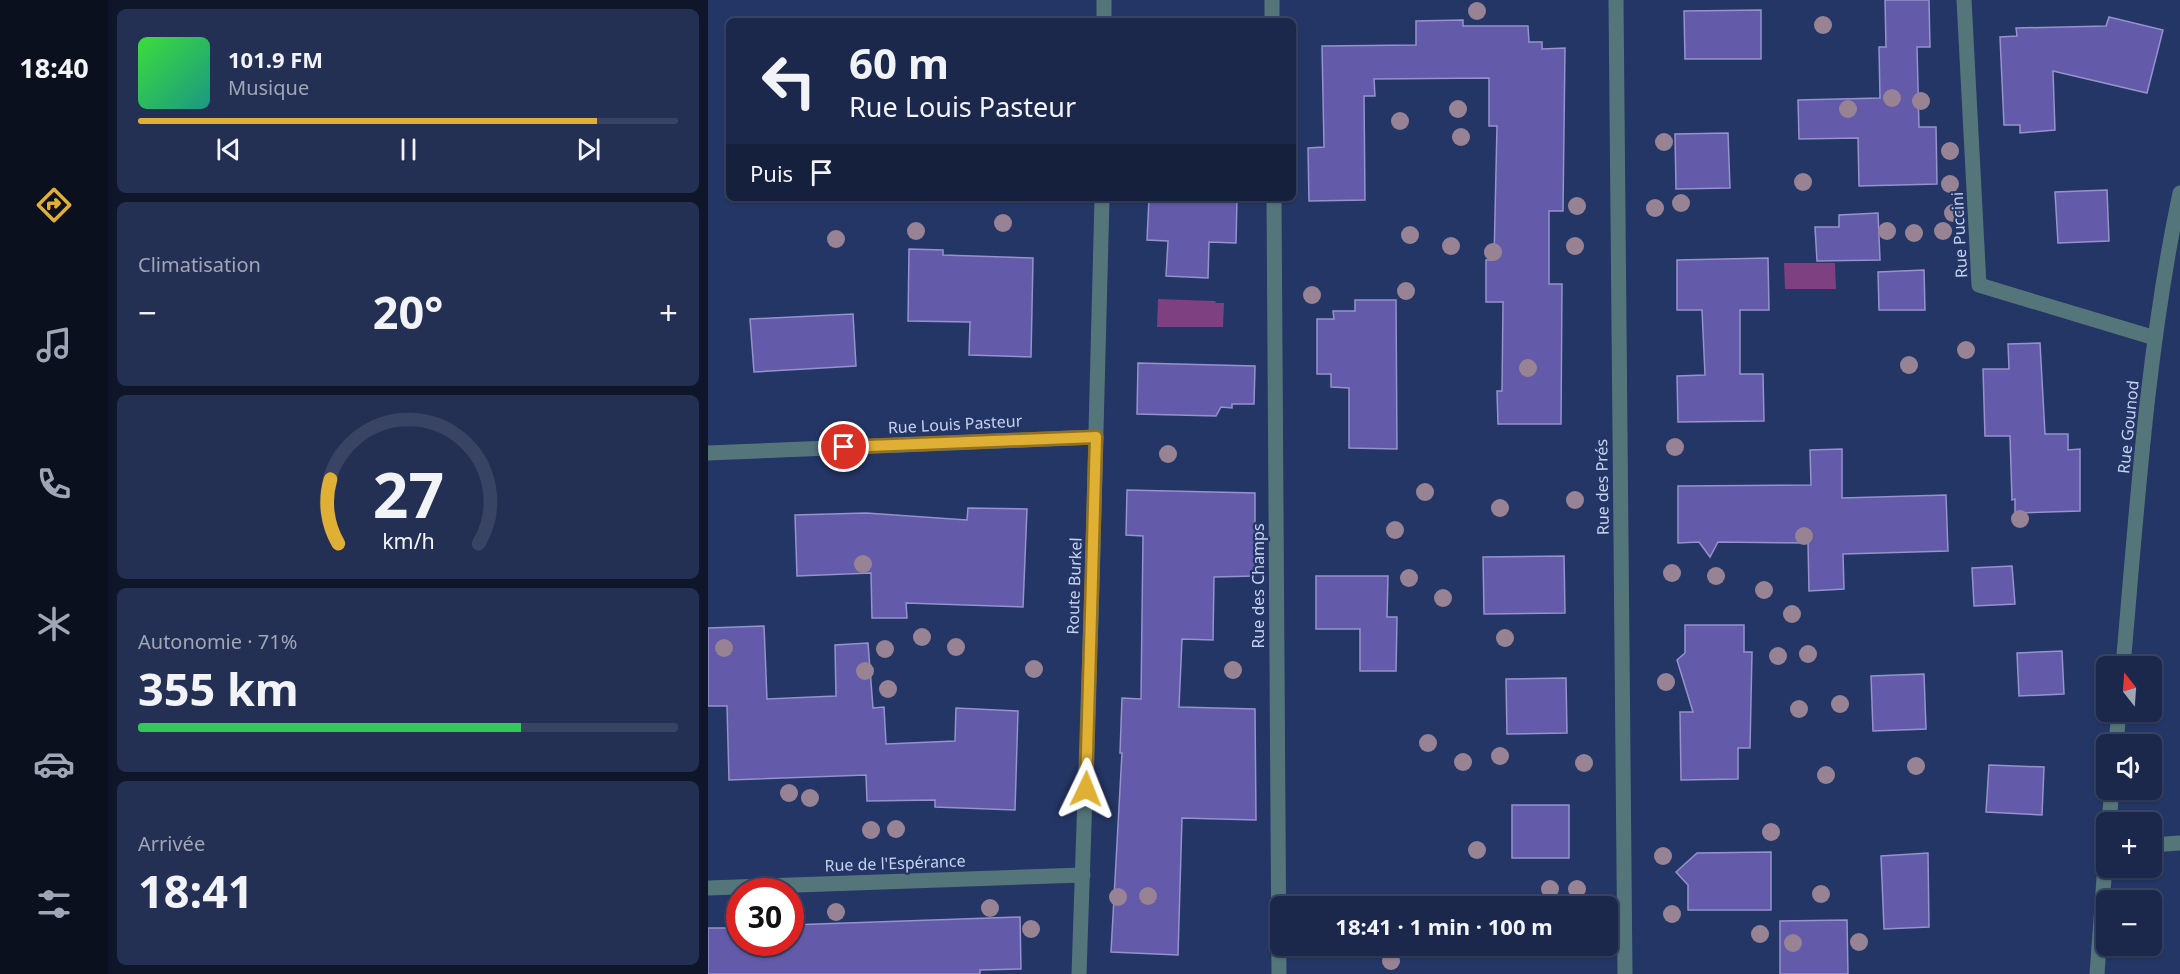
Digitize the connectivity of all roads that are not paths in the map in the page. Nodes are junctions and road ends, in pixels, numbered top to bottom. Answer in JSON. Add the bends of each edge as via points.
{"nodes":[{"id":1,"x":1104,"y":0,"type":"edge"},
{"id":2,"x":1272,"y":0,"type":"edge"},
{"id":3,"x":1616,"y":0,"type":"edge"},
{"id":4,"x":1964,"y":0,"type":"edge"},
{"id":5,"x":1104,"y":18,"type":"edge"},
{"id":6,"x":1272,"y":18,"type":"edge"},
{"id":7,"x":2180,"y":193,"type":"edge"},
{"id":8,"x":1102,"y":201,"type":"edge"},
{"id":9,"x":1274,"y":201,"type":"edge"},
{"id":10,"x":2155,"y":338,"type":"junction"},
{"id":11,"x":1096,"y":437,"type":"junction"},
{"id":12,"x":708,"y":453,"type":"edge"},
{"id":13,"x":2124,"y":656,"type":"edge"},
{"id":14,"x":2180,"y":843,"type":"edge"},
{"id":15,"x":2162,"y":844,"type":"edge"},
{"id":16,"x":1083,"y":875,"type":"junction"},
{"id":17,"x":2104,"y":878,"type":"edge"},
{"id":18,"x":708,"y":888,"type":"edge"},
{"id":19,"x":1079,"y":974,"type":"edge"},
{"id":20,"x":1279,"y":974,"type":"edge"},
{"id":21,"x":1625,"y":974,"type":"edge"},
{"id":22,"x":2097,"y":974,"type":"edge"}],
"edges":[{"from":1,"to":5,"type":"street"},
{"from":2,"to":6,"type":"street"},
{"from":3,"to":21,"type":"street","name":"Rue des Prés"},
{"from":4,"to":10,"type":"street","name":"Rue Puccini","via":[[1979,285]]},
{"from":7,"to":10,"type":"street","name":"Rue Gounod"},
{"from":8,"to":11,"type":"street","name":"Route Burkel"},
{"from":9,"to":20,"type":"street","name":"Rue des Champs"},
{"from":10,"to":13,"type":"street","name":"Rue Gounod"},
{"from":11,"to":12,"type":"street","name":"Rue Louis Pasteur"},
{"from":11,"to":16,"type":"street","name":"Route Burkel"},
{"from":14,"to":15,"type":"street"},
{"from":16,"to":18,"type":"street","name":"Rue de l'Espérance"},
{"from":16,"to":19,"type":"street","name":"Route Burkel"},
{"from":17,"to":22,"type":"street"}]}
